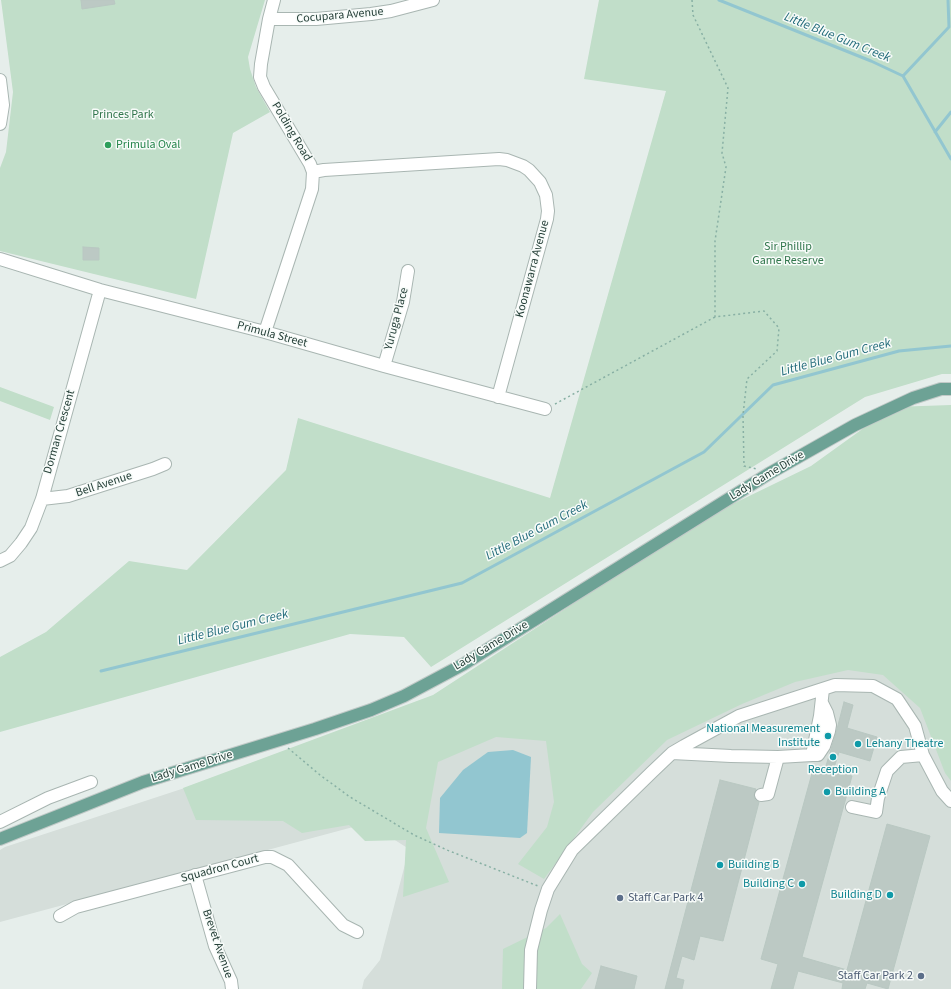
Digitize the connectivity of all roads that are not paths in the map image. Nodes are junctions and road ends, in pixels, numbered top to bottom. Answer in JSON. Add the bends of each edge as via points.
{"nodes":[{"id":1,"x":274,"y":0,"type":"edge"},
{"id":2,"x":433,"y":0,"type":"edge"},
{"id":3,"x":269,"y":19,"type":"junction"},
{"id":4,"x":0,"y":80,"type":"edge"},
{"id":5,"x":0,"y":124,"type":"edge"},
{"id":6,"x":314,"y":172,"type":"junction"},
{"id":7,"x":0,"y":259,"type":"edge"},
{"id":8,"x":408,"y":271,"type":"dead end"},
{"id":9,"x":100,"y":290,"type":"junction"},
{"id":10,"x":265,"y":332,"type":"junction"},
{"id":11,"x":384,"y":366,"type":"junction"},
{"id":12,"x":951,"y":389,"type":"edge"},
{"id":13,"x":498,"y":397,"type":"junction"},
{"id":14,"x":545,"y":409,"type":"road end"},
{"id":15,"x":165,"y":464,"type":"dead end"},
{"id":16,"x":42,"y":499,"type":"junction"},
{"id":17,"x":0,"y":561,"type":"edge"},
{"id":18,"x":823,"y":689,"type":"junction"},
{"id":19,"x":672,"y":753,"type":"junction"},
{"id":20,"x":923,"y":755,"type":"junction"},
{"id":21,"x":778,"y":757,"type":"junction"},
{"id":22,"x":91,"y":782,"type":"dead end"},
{"id":23,"x":761,"y":795,"type":"dead end"},
{"id":24,"x":951,"y":801,"type":"edge"},
{"id":25,"x":852,"y":807,"type":"dead end"},
{"id":26,"x":0,"y":822,"type":"edge"},
{"id":27,"x":0,"y":839,"type":"edge"},
{"id":28,"x":195,"y":875,"type":"junction"},
{"id":29,"x":60,"y":916,"type":"dead end"},
{"id":30,"x":357,"y":932,"type":"dead end"},
{"id":31,"x":232,"y":989,"type":"edge"},
{"id":32,"x":530,"y":989,"type":"edge"}],
"edges":[{"from":1,"to":3,"type":"street","name":"Polding Road"},
{"from":2,"to":3,"type":"street","name":"Cocupara Avenue","via":[[371,14],[316,19]]},
{"from":3,"to":6,"type":"street","name":"Polding Road","via":[[260,77]]},
{"from":4,"to":5,"type":"street","via":[[3,105]]},
{"from":6,"to":10,"type":"street","name":"Polding Road","via":[[312,189]]},
{"from":6,"to":13,"type":"street","name":"Koonawarra Avenue","via":[[499,159],[523,166],[540,182],[548,203],[547,219]]},
{"from":7,"to":9,"type":"street","name":"Primula Street"},
{"from":8,"to":11,"type":"street","name":"Yuruga Place","via":[[403,302]]},
{"from":9,"to":10,"type":"street","name":"Primula Street"},
{"from":9,"to":16,"type":"street","name":"Dorman Crescent"},
{"from":10,"to":11,"type":"street","name":"Primula Street"},
{"from":11,"to":13,"type":"street","name":"Primula Street"},
{"from":12,"to":27,"type":"main road","name":"Lady Game Drive","via":[[913,398],[855,425],[770,473],[464,664],[404,696],[371,710],[143,782]]},
{"from":13,"to":14,"type":"street","name":"Primula Street"},
{"from":15,"to":16,"type":"street","name":"Bell Avenue","via":[[68,496]]},
{"from":16,"to":17,"type":"street","name":"Dorman Crescent","via":[[31,528],[21,543],[10,556]]},
{"from":18,"to":19,"type":"street","via":[[739,716]]},
{"from":18,"to":20,"type":"street","via":[[835,685],[873,686],[897,699],[915,726]]},
{"from":18,"to":21,"type":"street","via":[[812,755]]},
{"from":19,"to":21,"type":"street"},
{"from":19,"to":32,"type":"street","via":[[572,850],[548,889],[531,950]]},
{"from":20,"to":24,"type":"street","via":[[942,791]]},
{"from":20,"to":25,"type":"street","via":[[901,757],[887,771],[876,812]]},
{"from":21,"to":23,"type":"street","via":[[768,794]]},
{"from":22,"to":26,"type":"street","via":[[48,798]]},
{"from":28,"to":29,"type":"street","name":"Squadron Court","via":[[76,908]]},
{"from":28,"to":30,"type":"street","name":"Squadron Court","via":[[265,857],[272,858],[288,866],[343,925]]},
{"from":28,"to":31,"type":"street","name":"Brevet Avenue","via":[[215,946]]}]}
